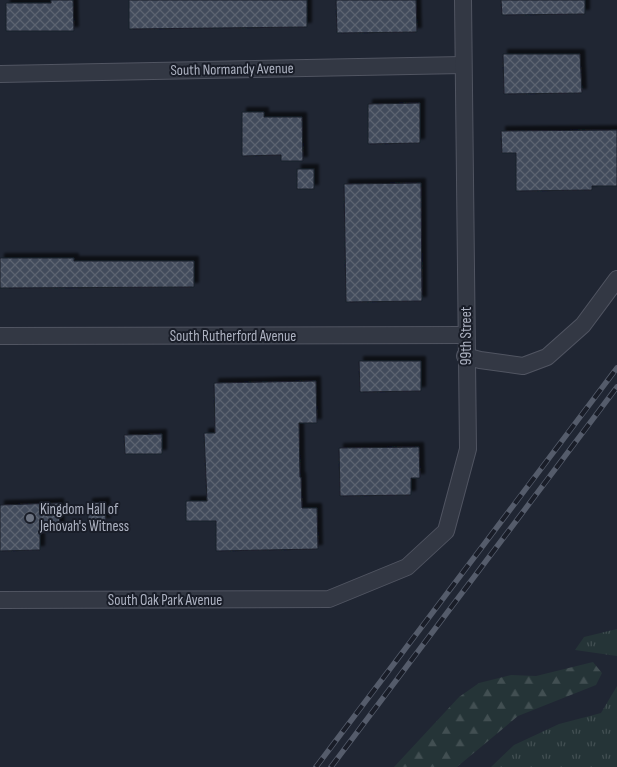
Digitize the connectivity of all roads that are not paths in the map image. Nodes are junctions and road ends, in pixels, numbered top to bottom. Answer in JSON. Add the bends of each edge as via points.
{"nodes":[{"id":1,"x":463,"y":0,"type":"edge"},
{"id":2,"x":463,"y":65,"type":"junction"},
{"id":3,"x":0,"y":74,"type":"edge"},
{"id":4,"x":617,"y":279,"type":"edge"},
{"id":5,"x":466,"y":335,"type":"junction"},
{"id":6,"x":0,"y":336,"type":"edge"},
{"id":7,"x":466,"y":356,"type":"junction"},
{"id":8,"x":329,"y":599,"type":"joint"},
{"id":9,"x":0,"y":600,"type":"edge"}],
"edges":[{"from":1,"to":2,"type":"street","name":"99th Street"},
{"from":2,"to":3,"type":"street","name":"South Normandy Avenue"},
{"from":2,"to":5,"type":"street","name":"99th Street"},
{"from":4,"to":7,"type":"street","via":[[583,325],[547,357],[523,366]]},
{"from":5,"to":6,"type":"street","name":"South Rutherford Avenue"},
{"from":5,"to":7,"type":"street","name":"99th Street"},
{"from":7,"to":8,"type":"street","name":"99th Street","via":[[468,449],[446,532],[407,568]]},
{"from":8,"to":9,"type":"street","name":"South Oak Park Avenue"}]}
